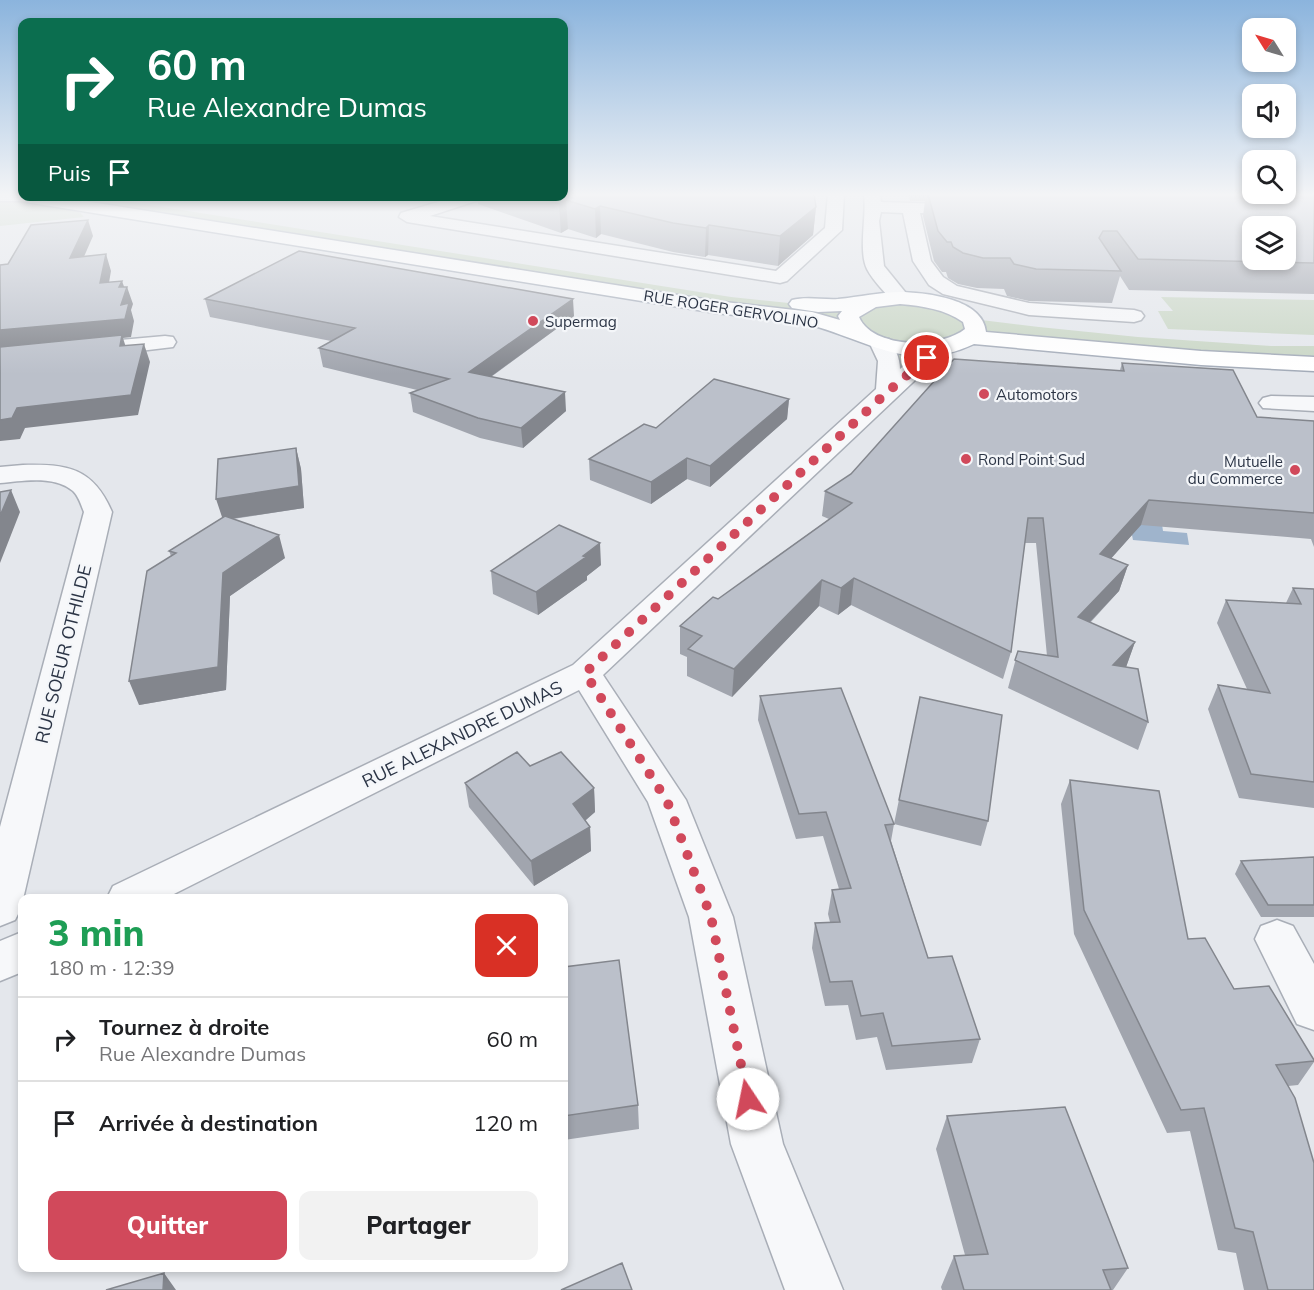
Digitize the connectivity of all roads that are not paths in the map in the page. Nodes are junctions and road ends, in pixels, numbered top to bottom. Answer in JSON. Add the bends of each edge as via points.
{"nodes":[{"id":1,"x":384,"y":254,"type":"edge"},
{"id":2,"x":463,"y":254,"type":"edge"},
{"id":3,"x":639,"y":254,"type":"edge"},
{"id":4,"x":806,"y":254,"type":"edge"},
{"id":5,"x":874,"y":254,"type":"edge"},
{"id":6,"x":920,"y":254,"type":"edge"},
{"id":7,"x":922,"y":261,"type":"junction"},
{"id":8,"x":886,"y":281,"type":"junction"},
{"id":9,"x":1121,"y":296,"type":"dead end"},
{"id":10,"x":900,"y":298,"type":"junction"},
{"id":11,"x":866,"y":303,"type":"junction"},
{"id":12,"x":1134,"y":316,"type":"junction"},
{"id":13,"x":973,"y":328,"type":"junction"},
{"id":14,"x":857,"y":333,"type":"junction"},
{"id":15,"x":1138,"y":337,"type":"junction"},
{"id":16,"x":165,"y":342,"type":"dead end"},
{"id":17,"x":881,"y":344,"type":"junction"},
{"id":18,"x":1314,"y":346,"type":"edge"},
{"id":19,"x":937,"y":349,"type":"junction"},
{"id":20,"x":82,"y":350,"type":"edge"},
{"id":21,"x":1314,"y":364,"type":"edge"},
{"id":22,"x":888,"y":391,"type":"junction"},
{"id":23,"x":1271,"y":403,"type":"dead end"},
{"id":24,"x":1314,"y":404,"type":"edge"},
{"id":25,"x":0,"y":475,"type":"edge"},
{"id":26,"x":585,"y":673,"type":"junction"},
{"id":27,"x":136,"y":894,"type":"edge"},
{"id":28,"x":0,"y":908,"type":"edge"},
{"id":29,"x":1277,"y":939,"type":"dead end"},
{"id":30,"x":18,"y":953,"type":"edge"},
{"id":31,"x":0,"y":962,"type":"edge"},
{"id":32,"x":1314,"y":1009,"type":"edge"},
{"id":33,"x":814,"y":1290,"type":"edge"}],
"edges":[{"from":1,"to":14,"type":"main road","name":"RUE ROGER GERVOLINO","via":[[716,307],[812,318]]},
{"from":2,"to":11,"type":"main road","name":"RUE ROGER GERVOLINO","via":[[731,297],[818,306]]},
{"from":3,"to":4,"type":"street","via":[[780,277]]},
{"from":5,"to":8,"type":"street","via":[[875,267]]},
{"from":6,"to":7,"type":"street"},
{"from":7,"to":8,"type":"street"},
{"from":7,"to":12,"type":"street","via":[[936,281],[950,290],[1029,309]]},
{"from":8,"to":10,"type":"street"},
{"from":9,"to":12,"type":"street"},
{"from":10,"to":11,"type":"main road","name":"RUE ROGER GERVOLINO"},
{"from":10,"to":13,"type":"main road","name":"RUE ROGER GERVOLINO","via":[[951,306]]},
{"from":11,"to":14,"type":"main road","via":[[848,316]]},
{"from":12,"to":15,"type":"street"},
{"from":13,"to":15,"type":"main road"},
{"from":13,"to":19,"type":"main road","name":"RUE ROGER GERVOLINO","via":[[964,342]]},
{"from":13,"to":21,"type":"main road","via":[[1201,358]]},
{"from":14,"to":17,"type":"main road","name":"RUE ROGER GERVOLINO"},
{"from":15,"to":18,"type":"main road"},
{"from":16,"to":20,"type":"street"},
{"from":17,"to":19,"type":"main road","name":"RUE ROGER GERVOLINO"},
{"from":17,"to":22,"type":"street","via":[[889,361]]},
{"from":19,"to":22,"type":"street","name":"RUE ALEXANDRE DUMAS"},
{"from":22,"to":26,"type":"street","name":"RUE ALEXANDRE DUMAS"},
{"from":23,"to":24,"type":"street"},
{"from":25,"to":28,"type":"street","name":"RUE SOEUR OTHILDE","via":[[45,472],[69,477],[90,492],[98,512]]},
{"from":26,"to":27,"type":"street","name":"RUE ALEXANDRE DUMAS"},
{"from":26,"to":33,"type":"street","via":[[667,801],[711,917],[757,1144]]},
{"from":29,"to":32,"type":"street"},
{"from":30,"to":31,"type":"street"}]}
